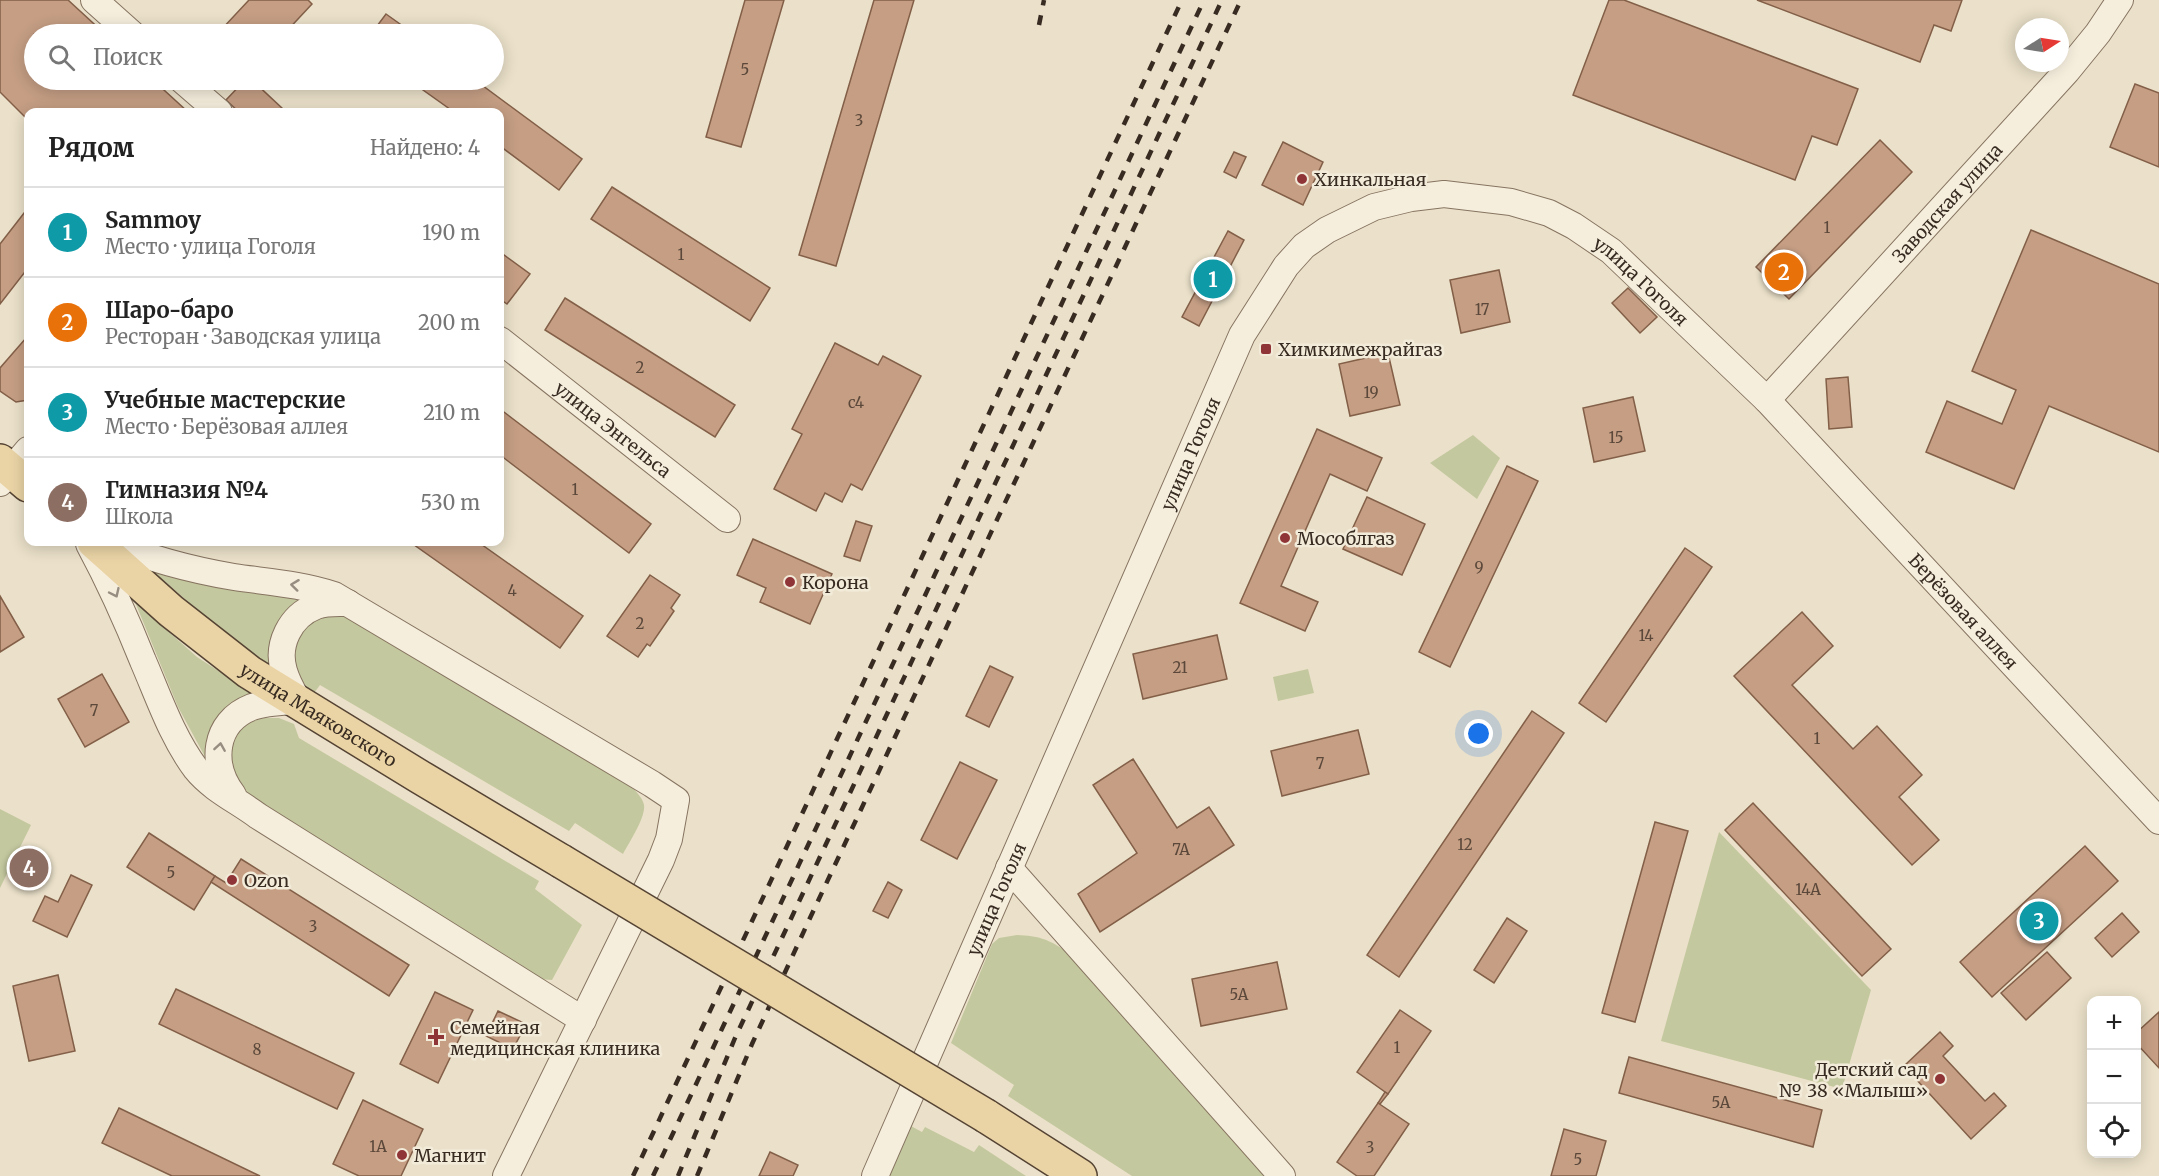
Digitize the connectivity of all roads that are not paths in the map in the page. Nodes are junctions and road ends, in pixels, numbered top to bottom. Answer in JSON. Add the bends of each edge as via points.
{"nodes":[{"id":1,"x":94,"y":0,"type":"edge"},
{"id":2,"x":2120,"y":0,"type":"edge"},
{"id":3,"x":121,"y":24,"type":"edge"},
{"id":4,"x":194,"y":90,"type":"edge"},
{"id":5,"x":214,"y":108,"type":"edge"},
{"id":6,"x":504,"y":342,"type":"edge"},
{"id":7,"x":1767,"y":400,"type":"junction"},
{"id":8,"x":728,"y":519,"type":"dead end"},
{"id":9,"x":90,"y":546,"type":"edge"},
{"id":10,"x":98,"y":546,"type":"edge"},
{"id":11,"x":119,"y":546,"type":"edge"},
{"id":12,"x":350,"y":603,"type":"junction"},
{"id":13,"x":298,"y":701,"type":"junction"},
{"id":14,"x":236,"y":800,"type":"junction"},
{"id":15,"x":2159,"y":821,"type":"edge"},
{"id":16,"x":1009,"y":868,"type":"junction"},
{"id":17,"x":583,"y":1020,"type":"junction"},
{"id":18,"x":506,"y":1175,"type":"edge"},
{"id":19,"x":875,"y":1176,"type":"edge"},
{"id":20,"x":1080,"y":1176,"type":"edge"},
{"id":21,"x":1282,"y":1176,"type":"edge"}],
"edges":[{"from":1,"to":3,"type":"street"},
{"from":2,"to":7,"type":"street","name":"Заводская улица","via":[[2067,71]]},
{"from":4,"to":5,"type":"street"},
{"from":6,"to":8,"type":"street","name":"улица Энгельса"},
{"from":7,"to":15,"type":"street","name":"Берёзовая аллея"},
{"from":7,"to":16,"type":"street","name":"улица Гоголя","via":[[1611,251],[1549,213],[1511,202],[1444,194],[1374,207],[1327,230],[1304,246],[1286,266],[1242,335]]},
{"from":9,"to":14,"type":"street","one_way":true,"via":[[116,594],[182,746],[209,782]]},
{"from":10,"to":13,"type":"main road","name":"улица Маяковского","via":[[210,643]]},
{"from":12,"to":11,"type":"street","one_way":true,"via":[[309,586],[232,576]]},
{"from":12,"to":13,"type":"street","via":[[316,606],[290,626],[282,657]]},
{"from":12,"to":17,"type":"street","via":[[676,800],[661,860]]},
{"from":14,"to":13,"type":"street","one_way":true,"via":[[218,768],[220,738],[228,724],[253,707]]},
{"from":13,"to":20,"type":"main road","name":"улица Маяковского","bridge":true},
{"from":14,"to":17,"type":"street"},
{"from":16,"to":19,"type":"street","name":"улица Гоголя"},
{"from":16,"to":21,"type":"street"},
{"from":17,"to":18,"type":"street"}]}
